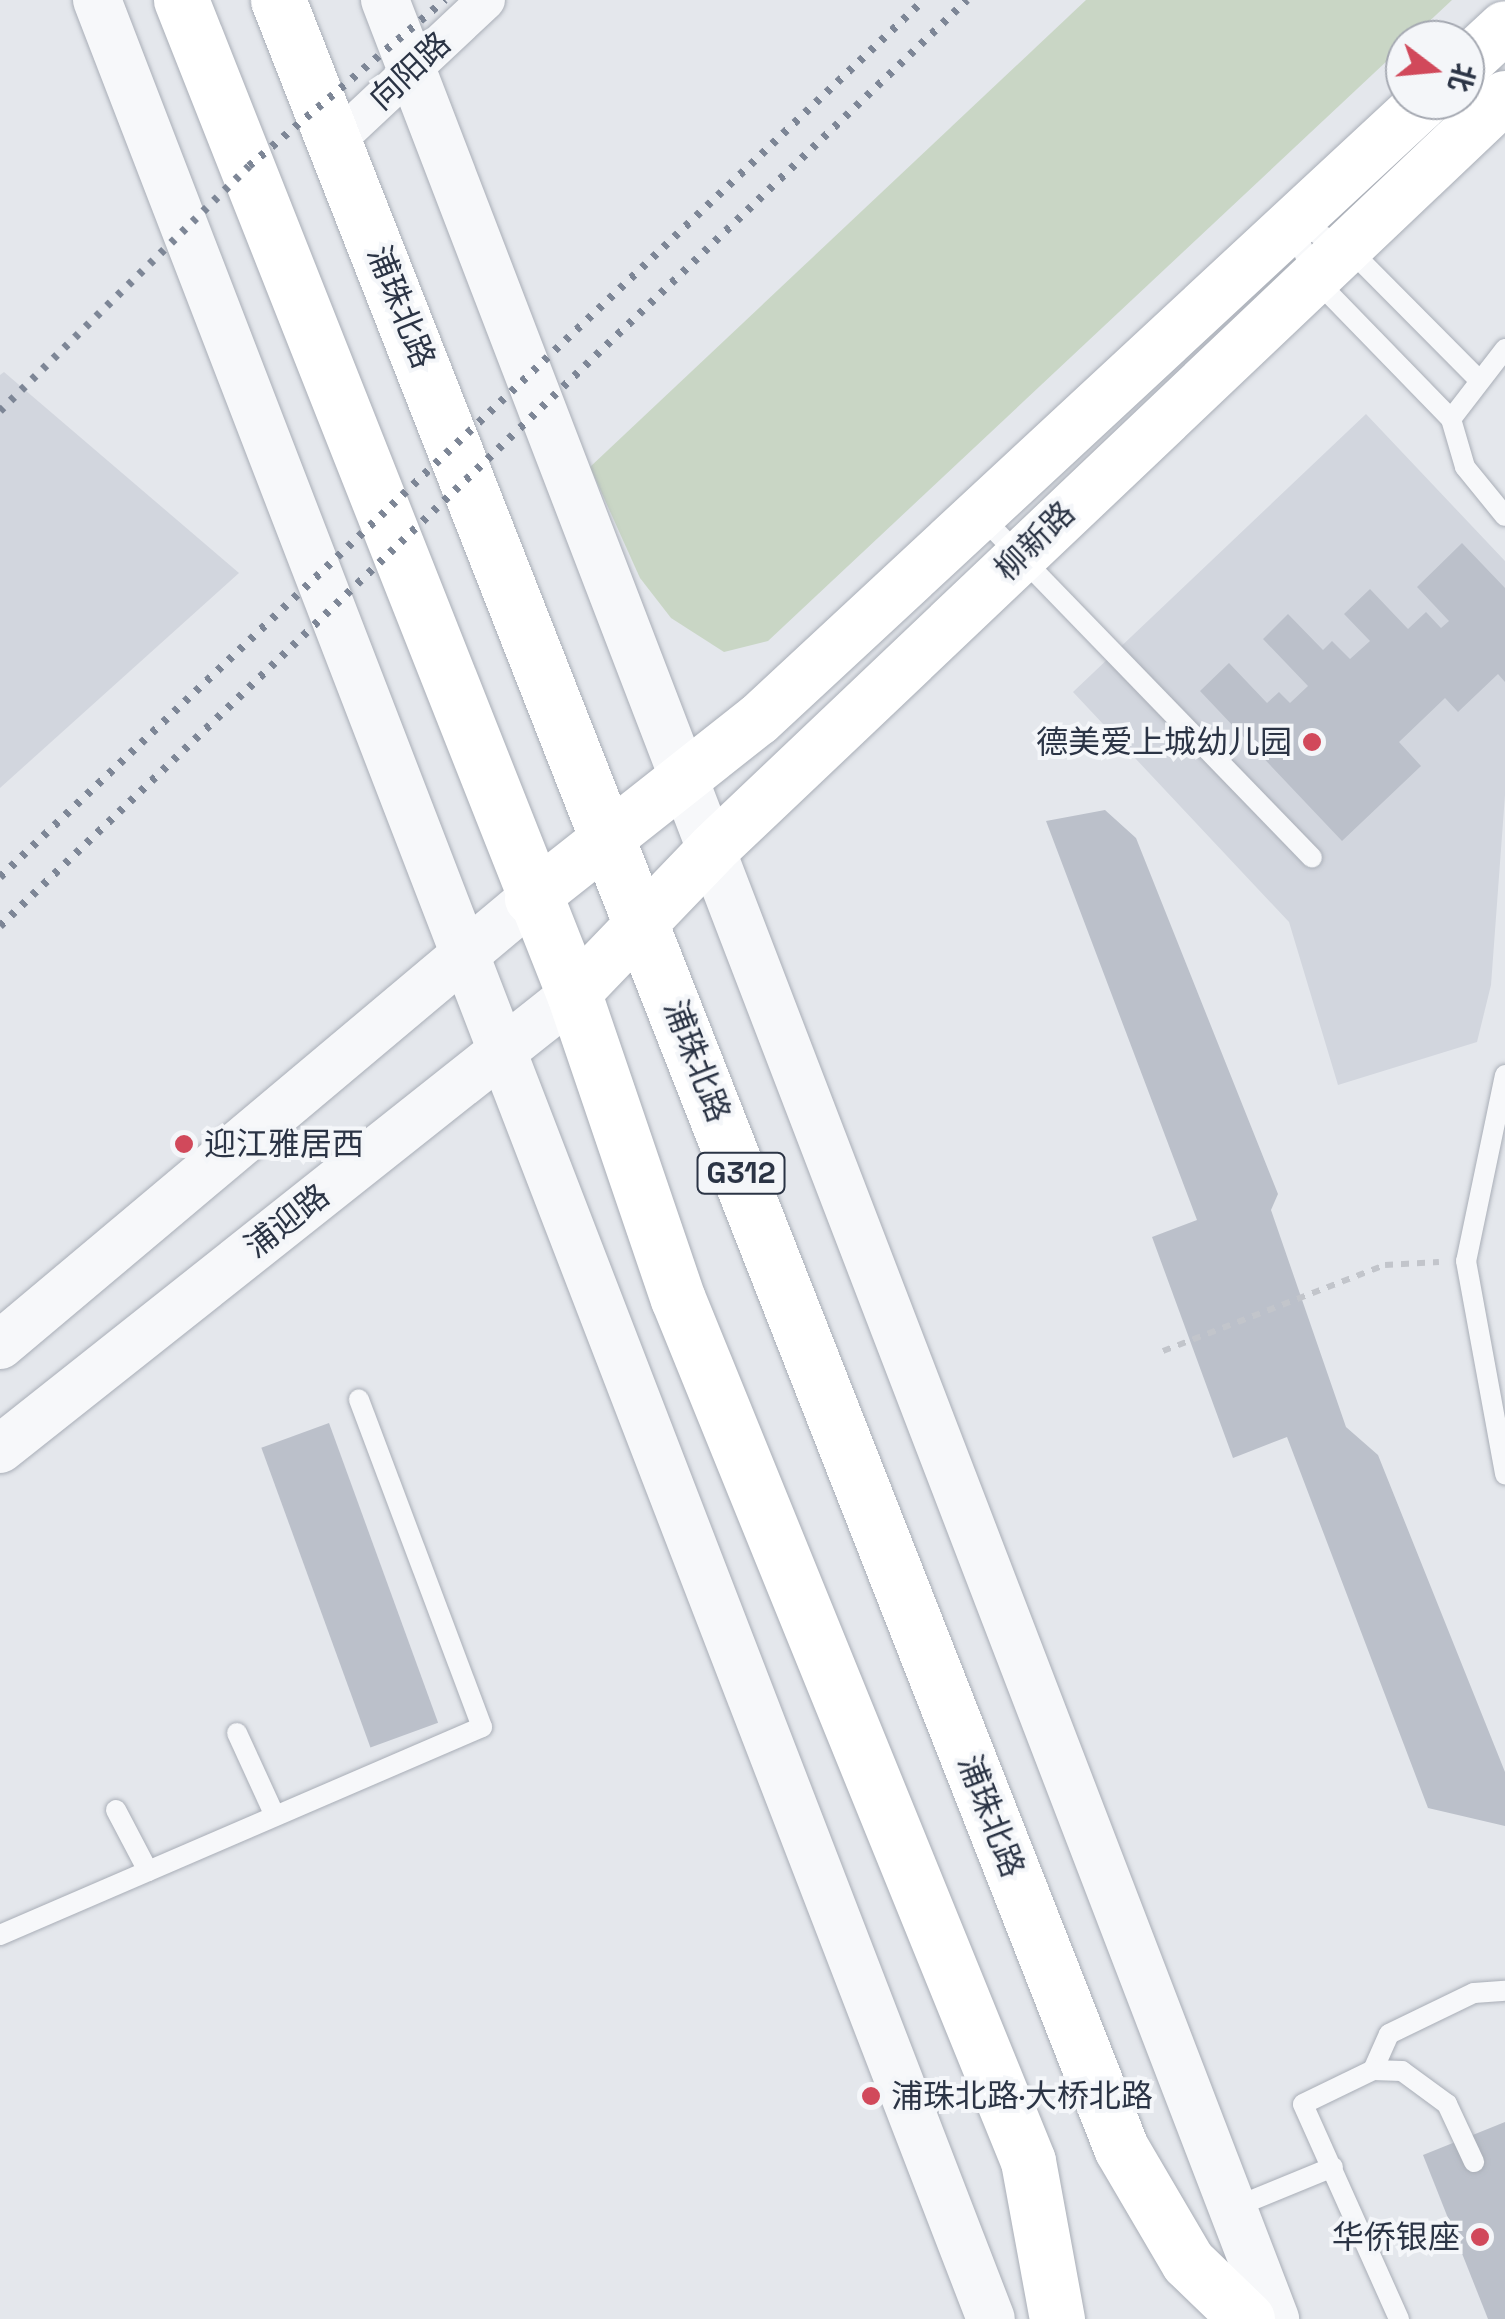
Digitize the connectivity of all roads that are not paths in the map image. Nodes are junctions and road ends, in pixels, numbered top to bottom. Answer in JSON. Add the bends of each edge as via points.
{"nodes":[{"id":1,"x":98,"y":0,"type":"edge"},
{"id":2,"x":181,"y":0,"type":"edge"},
{"id":3,"x":278,"y":0,"type":"edge"},
{"id":4,"x":385,"y":0,"type":"edge"},
{"id":5,"x":486,"y":0,"type":"edge"},
{"id":6,"x":1505,"y":27,"type":"edge"},
{"id":7,"x":1485,"y":46,"type":"edge"},
{"id":8,"x":412,"y":69,"type":"junction"},
{"id":9,"x":1505,"y":97,"type":"edge"},
{"id":10,"x":1404,"y":120,"type":"edge"},
{"id":11,"x":335,"y":142,"type":"junction"},
{"id":12,"x":1293,"y":223,"type":"junction"},
{"id":13,"x":1330,"y":262,"type":"junction"},
{"id":14,"x":1505,"y":350,"type":"edge"},
{"id":15,"x":1478,"y":379,"type":"junction"},
{"id":16,"x":1450,"y":419,"type":"junction"},
{"id":17,"x":980,"y":514,"type":"junction"},
{"id":18,"x":1505,"y":516,"type":"edge"},
{"id":19,"x":1019,"y":557,"type":"junction"},
{"id":20,"x":686,"y":777,"type":"junction"},
{"id":21,"x":612,"y":833,"type":"junction"},
{"id":22,"x":712,"y":848,"type":"junction"},
{"id":23,"x":1312,"y":858,"type":"dead end"},
{"id":24,"x":531,"y":899,"type":"junction"},
{"id":25,"x":645,"y":929,"type":"junction"},
{"id":26,"x":461,"y":958,"type":"junction"},
{"id":27,"x":574,"y":994,"type":"junction"},
{"id":28,"x":503,"y":1050,"type":"junction"},
{"id":29,"x":1505,"y":1075,"type":"edge"},
{"id":30,"x":0,"y":1345,"type":"edge"},
{"id":31,"x":358,"y":1399,"type":"dead end"},
{"id":32,"x":0,"y":1448,"type":"edge"},
{"id":33,"x":1505,"y":1474,"type":"edge"},
{"id":34,"x":237,"y":1733,"type":"dead end"},
{"id":35,"x":116,"y":1810,"type":"dead end"},
{"id":36,"x":275,"y":1816,"type":"junction"},
{"id":37,"x":148,"y":1872,"type":"junction"},
{"id":38,"x":0,"y":1936,"type":"edge"},
{"id":39,"x":1505,"y":1992,"type":"edge"},
{"id":40,"x":1373,"y":2070,"type":"junction"},
{"id":41,"x":1474,"y":2162,"type":"dead end"},
{"id":42,"x":1333,"y":2167,"type":"junction"},
{"id":43,"x":1230,"y":2210,"type":"junction"},
{"id":44,"x":991,"y":2319,"type":"edge"},
{"id":45,"x":1057,"y":2319,"type":"edge"},
{"id":46,"x":1247,"y":2319,"type":"edge"},
{"id":47,"x":1275,"y":2319,"type":"edge"},
{"id":48,"x":1399,"y":2319,"type":"edge"}],
"edges":[{"from":1,"to":26,"type":"street"},
{"from":2,"to":24,"type":"main road"},
{"from":3,"to":11,"type":"main road","name":"浦珠北路","number":"G312"},
{"from":4,"to":8,"type":"street"},
{"from":5,"to":8,"type":"street","name":"向阳路"},
{"from":6,"to":7,"type":"main road"},
{"from":8,"to":11,"type":"street","name":"向阳路"},
{"from":8,"to":20,"type":"street"},
{"from":9,"to":13,"type":"main road","name":"柳新路"},
{"from":10,"to":12,"type":"main road","name":"柳新路"},
{"from":11,"to":21,"type":"main road","name":"浦珠北路","number":"G312"},
{"from":12,"to":13,"type":"lane"},
{"from":12,"to":13,"type":"lane"},
{"from":12,"to":17,"type":"main road","name":"柳新路"},
{"from":13,"to":15,"type":"lane"},
{"from":13,"to":16,"type":"lane"},
{"from":13,"to":19,"type":"main road","name":"柳新路"},
{"from":14,"to":15,"type":"lane"},
{"from":15,"to":16,"type":"lane"},
{"from":16,"to":18,"type":"lane","via":[[1465,467]]},
{"from":17,"to":19,"type":"lane"},
{"from":17,"to":20,"type":"main road","name":"柳新路"},
{"from":19,"to":22,"type":"main road","name":"柳新路"},
{"from":19,"to":23,"type":"lane"},
{"from":20,"to":21,"type":"main road","name":"柳新路"},
{"from":20,"to":22,"type":"street"},
{"from":21,"to":24,"type":"main road","name":"柳新路"},
{"from":21,"to":25,"type":"main road","name":"浦珠北路","number":"G312"},
{"from":22,"to":25,"type":"main road","name":"柳新路"},
{"from":22,"to":43,"type":"street"},
{"from":24,"to":26,"type":"street"},
{"from":24,"to":27,"type":"main road"},
{"from":25,"to":27,"type":"main road","name":"柳新路"},
{"from":25,"to":46,"type":"main road","name":"浦珠北路","number":"G312","via":[[1121,2148],[1188,2262]]},
{"from":26,"to":28,"type":"street"},
{"from":26,"to":30,"type":"street"},
{"from":27,"to":28,"type":"street","name":"浦迎路"},
{"from":27,"to":45,"type":"main road","via":[[678,1299],[1028,2162]]},
{"from":28,"to":32,"type":"street","name":"浦迎路"},
{"from":28,"to":44,"type":"street"},
{"from":29,"to":33,"type":"lane","via":[[1466,1261]]},
{"from":31,"to":36,"type":"lane","via":[[482,1728]]},
{"from":34,"to":36,"type":"lane"},
{"from":35,"to":37,"type":"lane"},
{"from":36,"to":37,"type":"lane"},
{"from":37,"to":38,"type":"lane"},
{"from":39,"to":40,"type":"lane","via":[[1474,1993],[1389,2034]]},
{"from":40,"to":41,"type":"lane","via":[[1402,2071],[1448,2104]]},
{"from":40,"to":42,"type":"lane","via":[[1302,2104]]},
{"from":42,"to":43,"type":"lane"},
{"from":42,"to":48,"type":"lane"},
{"from":43,"to":47,"type":"street"}]}
